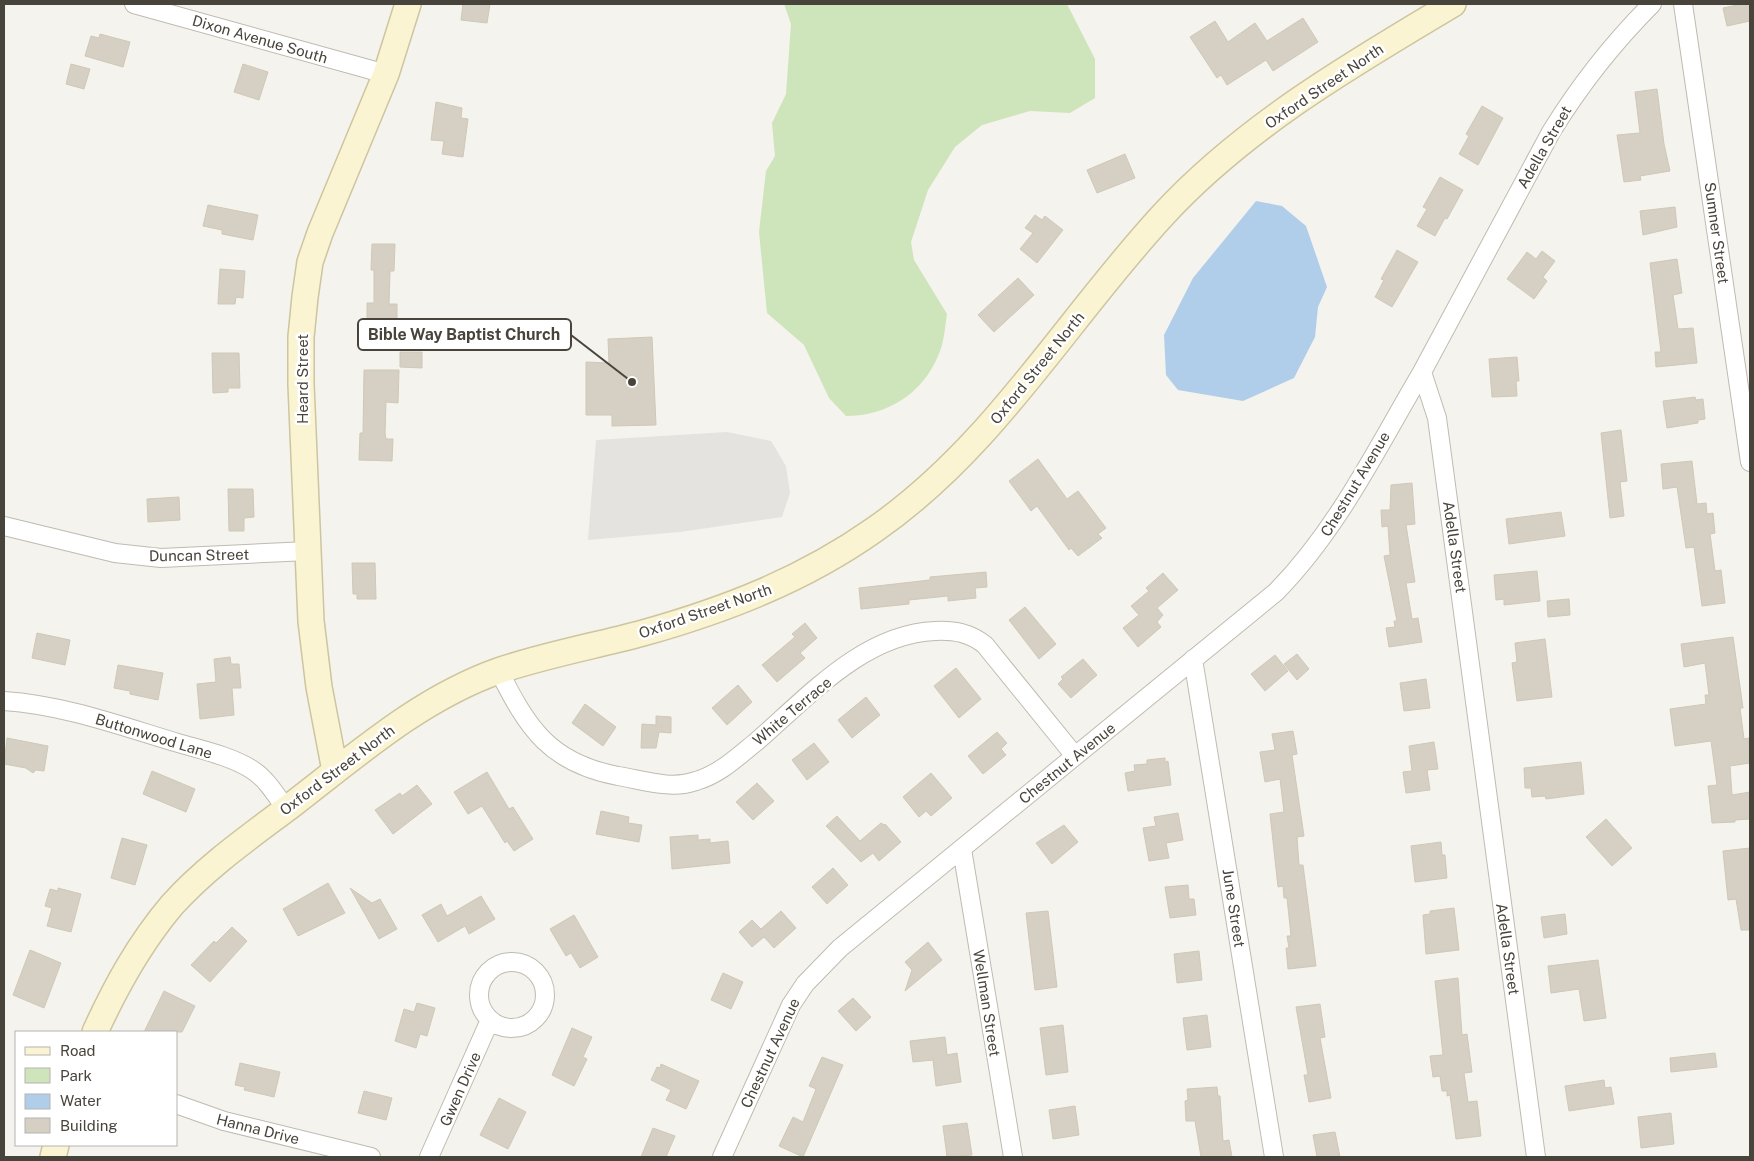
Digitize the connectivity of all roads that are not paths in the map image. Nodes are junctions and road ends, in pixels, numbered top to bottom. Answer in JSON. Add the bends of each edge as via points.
{"nodes":[{"id":1,"x":134,"y":4,"type":"edge"},
{"id":2,"x":408,"y":4,"type":"edge"},
{"id":3,"x":1652,"y":4,"type":"edge"},
{"id":4,"x":1683,"y":4,"type":"edge"},
{"id":5,"x":1443,"y":6,"type":"edge"},
{"id":6,"x":386,"y":74,"type":"junction"},
{"id":7,"x":1422,"y":372,"type":"junction"},
{"id":8,"x":1750,"y":462,"type":"edge"},
{"id":9,"x":4,"y":526,"type":"edge"},
{"id":10,"x":308,"y":551,"type":"junction"},
{"id":11,"x":1193,"y":659,"type":"junction"},
{"id":12,"x":499,"y":671,"type":"junction"},
{"id":13,"x":4,"y":701,"type":"edge"},
{"id":14,"x":1075,"y":756,"type":"junction"},
{"id":15,"x":335,"y":771,"type":"junction"},
{"id":16,"x":286,"y":809,"type":"junction"},
{"id":17,"x":962,"y":849,"type":"junction"},
{"id":18,"x":490,"y":1020,"type":"dead end"},
{"id":19,"x":95,"y":1031,"type":"edge"},
{"id":20,"x":178,"y":1105,"type":"edge"},
{"id":21,"x":371,"y":1157,"type":"edge"},
{"id":22,"x":429,"y":1157,"type":"edge"},
{"id":23,"x":722,"y":1157,"type":"edge"},
{"id":24,"x":1013,"y":1157,"type":"edge"},
{"id":25,"x":1274,"y":1157,"type":"edge"},
{"id":26,"x":1536,"y":1157,"type":"edge"}],
"edges":[{"from":1,"to":6,"type":"street","name":"Dixon Avenue South"},
{"from":2,"to":6,"type":"street","name":"Heard Street"},
{"from":3,"to":7,"type":"street","name":"Adella Street","via":[[1615,43],[1556,124]]},
{"from":4,"to":8,"type":"street","name":"Sumner Street"},
{"from":5,"to":12,"type":"street","name":"Oxford Street North","via":[[1254,133],[1205,172],[1126,256],[1006,408],[964,455],[917,499],[872,532],[802,575],[722,608]]},
{"from":6,"to":10,"type":"street","name":"Heard Street","via":[[310,262],[301,337]]},
{"from":7,"to":11,"type":"street","name":"Chestnut Avenue","via":[[1334,522],[1300,568],[1276,592]]},
{"from":7,"to":26,"type":"street","name":"Adella Street","via":[[1437,418]]},
{"from":9,"to":10,"type":"street","name":"Duncan Street","via":[[115,553],[161,558]]},
{"from":10,"to":15,"type":"street","name":"Heard Street","via":[[311,620],[319,687]]},
{"from":11,"to":14,"type":"street","name":"Chestnut Avenue"},
{"from":11,"to":25,"type":"street","name":"June Street"},
{"from":12,"to":14,"type":"street","name":"White Terrace","via":[[520,714],[565,757],[594,771],[682,785],[724,768],[842,668],[871,648],[924,631],[955,631],[977,638],[985,645]]},
{"from":12,"to":15,"type":"street","name":"Oxford Street North","via":[[430,703]]},
{"from":13,"to":16,"type":"street","name":"Buttonwood Lane","via":[[74,712],[216,755],[251,769]]},
{"from":14,"to":17,"type":"street","name":"Chestnut Avenue"},
{"from":15,"to":16,"type":"street","name":"Oxford Street North"},
{"from":16,"to":19,"type":"street","name":"Oxford Street North","via":[[227,854],[174,903],[144,940],[119,981]]},
{"from":17,"to":23,"type":"street","name":"Chestnut Avenue","via":[[840,948],[804,984],[779,1027]]},
{"from":17,"to":24,"type":"street","name":"Wellman Street"},
{"from":18,"to":22,"type":"street","name":"Gwen Drive"},
{"from":20,"to":21,"type":"street","name":"Hanna Drive","via":[[224,1121]]}]}
